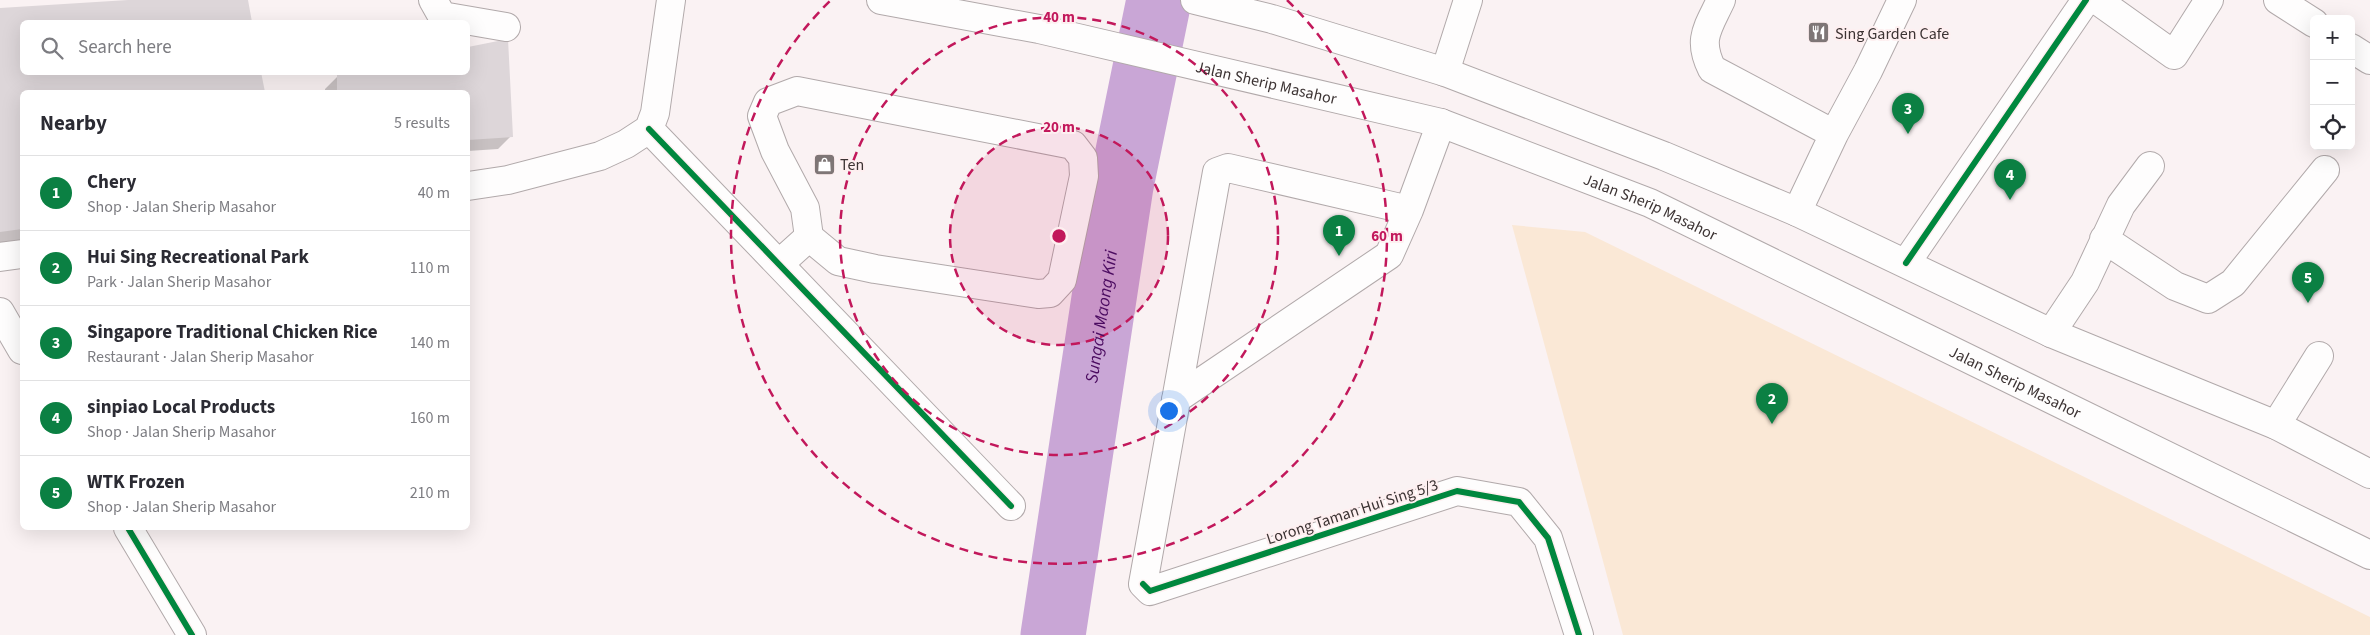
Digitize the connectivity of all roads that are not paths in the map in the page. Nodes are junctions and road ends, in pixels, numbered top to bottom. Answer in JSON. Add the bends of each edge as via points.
{"nodes":[{"id":1,"x":433,"y":0,"type":"edge"},
{"id":2,"x":671,"y":0,"type":"edge"},
{"id":3,"x":881,"y":0,"type":"edge"},
{"id":4,"x":1195,"y":0,"type":"edge"},
{"id":5,"x":1468,"y":0,"type":"edge"},
{"id":6,"x":1721,"y":0,"type":"edge"},
{"id":7,"x":1902,"y":0,"type":"edge"},
{"id":8,"x":2086,"y":0,"type":"edge"},
{"id":9,"x":2097,"y":0,"type":"edge"},
{"id":10,"x":2208,"y":0,"type":"edge"},
{"id":11,"x":2278,"y":0,"type":"edge"},
{"id":12,"x":468,"y":20,"type":"edge"},
{"id":13,"x":470,"y":20,"type":"edge"},
{"id":14,"x":2310,"y":20,"type":"edge"},
{"id":15,"x":506,"y":26,"type":"dead end"},
{"id":16,"x":2355,"y":51,"type":"edge"},
{"id":17,"x":2370,"y":60,"type":"edge"},
{"id":18,"x":1445,"y":72,"type":"junction"},
{"id":19,"x":1440,"y":123,"type":"junction"},
{"id":20,"x":649,"y":129,"type":"junction"},
{"id":21,"x":1834,"y":134,"type":"junction"},
{"id":22,"x":2150,"y":166,"type":"dead end"},
{"id":23,"x":2325,"y":170,"type":"dead end"},
{"id":24,"x":470,"y":186,"type":"edge"},
{"id":25,"x":1409,"y":210,"type":"junction"},
{"id":26,"x":1797,"y":212,"type":"junction"},
{"id":27,"x":809,"y":237,"type":"junction"},
{"id":28,"x":2104,"y":239,"type":"junction"},
{"id":29,"x":20,"y":254,"type":"edge"},
{"id":30,"x":0,"y":257,"type":"edge"},
{"id":31,"x":1906,"y":263,"type":"junction"},
{"id":32,"x":778,"y":264,"type":"junction"},
{"id":33,"x":0,"y":312,"type":"edge"},
{"id":34,"x":2051,"y":333,"type":"junction"},
{"id":35,"x":20,"y":347,"type":"edge"},
{"id":36,"x":2319,"y":356,"type":"dead end"},
{"id":37,"x":1176,"y":399,"type":"junction"},
{"id":38,"x":2276,"y":425,"type":"junction"},
{"id":39,"x":2370,"y":474,"type":"edge"},
{"id":40,"x":1011,"y":506,"type":"dead end"},
{"id":41,"x":129,"y":530,"type":"edge"},
{"id":42,"x":2370,"y":555,"type":"edge"},
{"id":43,"x":192,"y":635,"type":"edge"},
{"id":44,"x":1579,"y":635,"type":"edge"}],
"edges":[{"from":1,"to":12,"type":"main road","via":[[442,16]]},
{"from":2,"to":20,"type":"main road","via":[[655,113]]},
{"from":3,"to":19,"type":"main road","name":"Jalan Sherip Masahor","via":[[1039,29]]},
{"from":4,"to":18,"type":"main road","via":[[1272,19]]},
{"from":5,"to":18,"type":"main road"},
{"from":6,"to":21,"type":"main road","via":[[1705,34],[1704,53],[1712,69]]},
{"from":7,"to":21,"type":"main road"},
{"from":8,"to":31,"type":"main road"},
{"from":9,"to":10,"type":"main road","via":[[2174,55]]},
{"from":11,"to":14,"type":"main road"},
{"from":13,"to":15,"type":"main road"},
{"from":16,"to":17,"type":"main road"},
{"from":18,"to":26,"type":"main road","via":[[1664,156]]},
{"from":19,"to":25,"type":"main road"},
{"from":19,"to":42,"type":"main road","name":"Jalan Sherip Masahor","via":[[1650,203]]},
{"from":20,"to":24,"type":"main road","via":[[600,156],[508,180]]},
{"from":20,"to":32,"type":"main road"},
{"from":21,"to":26,"type":"main road"},
{"from":22,"to":28,"type":"main road","via":[[2121,205]]},
{"from":23,"to":28,"type":"main road","via":[[2233,283],[2208,299],[2175,286]]},
{"from":25,"to":37,"type":"main road","via":[[1390,255]]},
{"from":25,"to":37,"type":"main road","via":[[1228,168],[1217,172]]},
{"from":26,"to":31,"type":"main road"},
{"from":27,"to":27,"type":"main road","via":[[805,208],[775,151],[762,116],[768,102],[797,91],[1073,144],[1083,158],[1084,176],[1064,272],[1062,280],[1050,293],[1038,294],[875,270],[838,261]]},
{"from":27,"to":32,"type":"main road"},
{"from":28,"to":34,"type":"main road","via":[[2085,282]]},
{"from":29,"to":30,"type":"main road"},
{"from":31,"to":34,"type":"main road"},
{"from":32,"to":40,"type":"main road"},
{"from":33,"to":35,"type":"main road"},
{"from":34,"to":38,"type":"main road"},
{"from":36,"to":38,"type":"main road"},
{"from":37,"to":44,"type":"main road","name":"Lorong Taman Hui Sing 5/3","via":[[1143,584],[1150,591],[1457,491],[1519,502],[1548,538]]},
{"from":38,"to":39,"type":"main road"},
{"from":41,"to":43,"type":"main road"}]}
